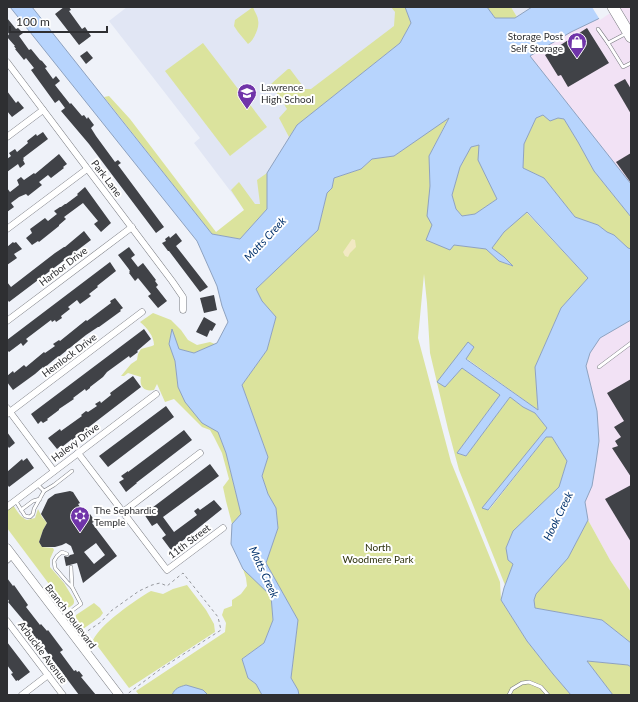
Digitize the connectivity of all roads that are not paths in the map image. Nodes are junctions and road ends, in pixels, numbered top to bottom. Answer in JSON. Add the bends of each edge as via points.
{"nodes":[{"id":1,"x":613,"y":7,"type":"edge"},
{"id":2,"x":598,"y":29,"type":"dead end"},
{"id":3,"x":627,"y":31,"type":"edge"},
{"id":4,"x":608,"y":43,"type":"junction"},
{"id":5,"x":7,"y":62,"type":"edge"},
{"id":6,"x":631,"y":63,"type":"edge"},
{"id":7,"x":43,"y":110,"type":"junction"},
{"id":8,"x":7,"y":137,"type":"edge"},
{"id":9,"x":87,"y":169,"type":"junction"},
{"id":10,"x":132,"y":227,"type":"junction"},
{"id":11,"x":7,"y":229,"type":"edge"},
{"id":12,"x":183,"y":310,"type":"dead end"},
{"id":13,"x":142,"y":312,"type":"dead end"},
{"id":14,"x":7,"y":321,"type":"edge"},
{"id":15,"x":631,"y":343,"type":"edge"},
{"id":16,"x":599,"y":367,"type":"dead end"},
{"id":17,"x":156,"y":394,"type":"dead end"},
{"id":18,"x":8,"y":412,"type":"edge"},
{"id":19,"x":78,"y":453,"type":"junction"},
{"id":20,"x":200,"y":453,"type":"dead end"},
{"id":21,"x":54,"y":471,"type":"junction"},
{"id":22,"x":72,"y":471,"type":"dead end"},
{"id":23,"x":36,"y":484,"type":"junction"},
{"id":24,"x":44,"y":491,"type":"junction"},
{"id":25,"x":40,"y":499,"type":"junction"},
{"id":26,"x":14,"y":501,"type":"junction"},
{"id":27,"x":7,"y":506,"type":"edge"},
{"id":28,"x":21,"y":510,"type":"junction"},
{"id":29,"x":123,"y":512,"type":"junction"},
{"id":30,"x":223,"y":528,"type":"dead end"},
{"id":31,"x":7,"y":548,"type":"edge"},
{"id":32,"x":67,"y":554,"type":"dead end"},
{"id":33,"x":10,"y":557,"type":"edge"},
{"id":34,"x":71,"y":567,"type":"dead end"},
{"id":35,"x":72,"y":586,"type":"junction"},
{"id":36,"x":61,"y":619,"type":"junction"},
{"id":37,"x":7,"y":621,"type":"edge"},
{"id":38,"x":48,"y":675,"type":"junction"},
{"id":39,"x":22,"y":695,"type":"edge"},
{"id":40,"x":63,"y":695,"type":"edge"},
{"id":41,"x":119,"y":695,"type":"edge"},
{"id":42,"x":509,"y":695,"type":"edge"},
{"id":43,"x":548,"y":695,"type":"edge"}],
"edges":[{"from":1,"to":3,"type":"highway"},
{"from":2,"to":4,"type":"lane"},
{"from":3,"to":4,"type":"lane"},
{"from":4,"to":6,"type":"lane","via":[[623,68]]},
{"from":5,"to":7,"type":"street","name":"Park Lane"},
{"from":7,"to":8,"type":"street"},
{"from":7,"to":9,"type":"street","name":"Park Lane"},
{"from":9,"to":10,"type":"street","name":"Park Lane"},
{"from":9,"to":11,"type":"street"},
{"from":10,"to":12,"type":"street","name":"Park Lane","via":[[182,297]]},
{"from":10,"to":14,"type":"street","name":"Harbor Drive"},
{"from":13,"to":18,"type":"street","name":"Hemlock Drive"},
{"from":15,"to":16,"type":"lane"},
{"from":17,"to":19,"type":"street","name":"Halevy Drive"},
{"from":18,"to":21,"type":"street"},
{"from":19,"to":21,"type":"street","name":"Halevy Drive"},
{"from":19,"to":29,"type":"street"},
{"from":20,"to":29,"type":"street"},
{"from":21,"to":23,"type":"street","name":"Halevy Drive"},
{"from":22,"to":24,"type":"lane"},
{"from":23,"to":24,"type":"lane"},
{"from":23,"to":26,"type":"street","name":"Halevy Drive"},
{"from":24,"to":25,"type":"lane"},
{"from":25,"to":28,"type":"lane"},
{"from":25,"to":28,"type":"lane","via":[[30,517],[24,516]]},
{"from":26,"to":27,"type":"street","name":"Halevy Drive"},
{"from":26,"to":28,"type":"lane"},
{"from":29,"to":30,"type":"street","name":"11th Street","via":[[167,570]]},
{"from":31,"to":33,"type":"street","name":"Branch Boulevard"},
{"from":32,"to":35,"type":"lane","via":[[62,552],[57,556],[54,561],[55,568]]},
{"from":33,"to":36,"type":"street","name":"Branch Boulevard"},
{"from":34,"to":35,"type":"lane"},
{"from":35,"to":36,"type":"lane","via":[[81,604]]},
{"from":36,"to":41,"type":"street","name":"Branch Boulevard"},
{"from":37,"to":38,"type":"street","name":"Arbuckle Avenue"},
{"from":38,"to":39,"type":"street"},
{"from":38,"to":40,"type":"street","name":"Arbuckle Avenue"},
{"from":42,"to":43,"type":"lane","via":[[512,689],[529,682],[541,687]]}]}
